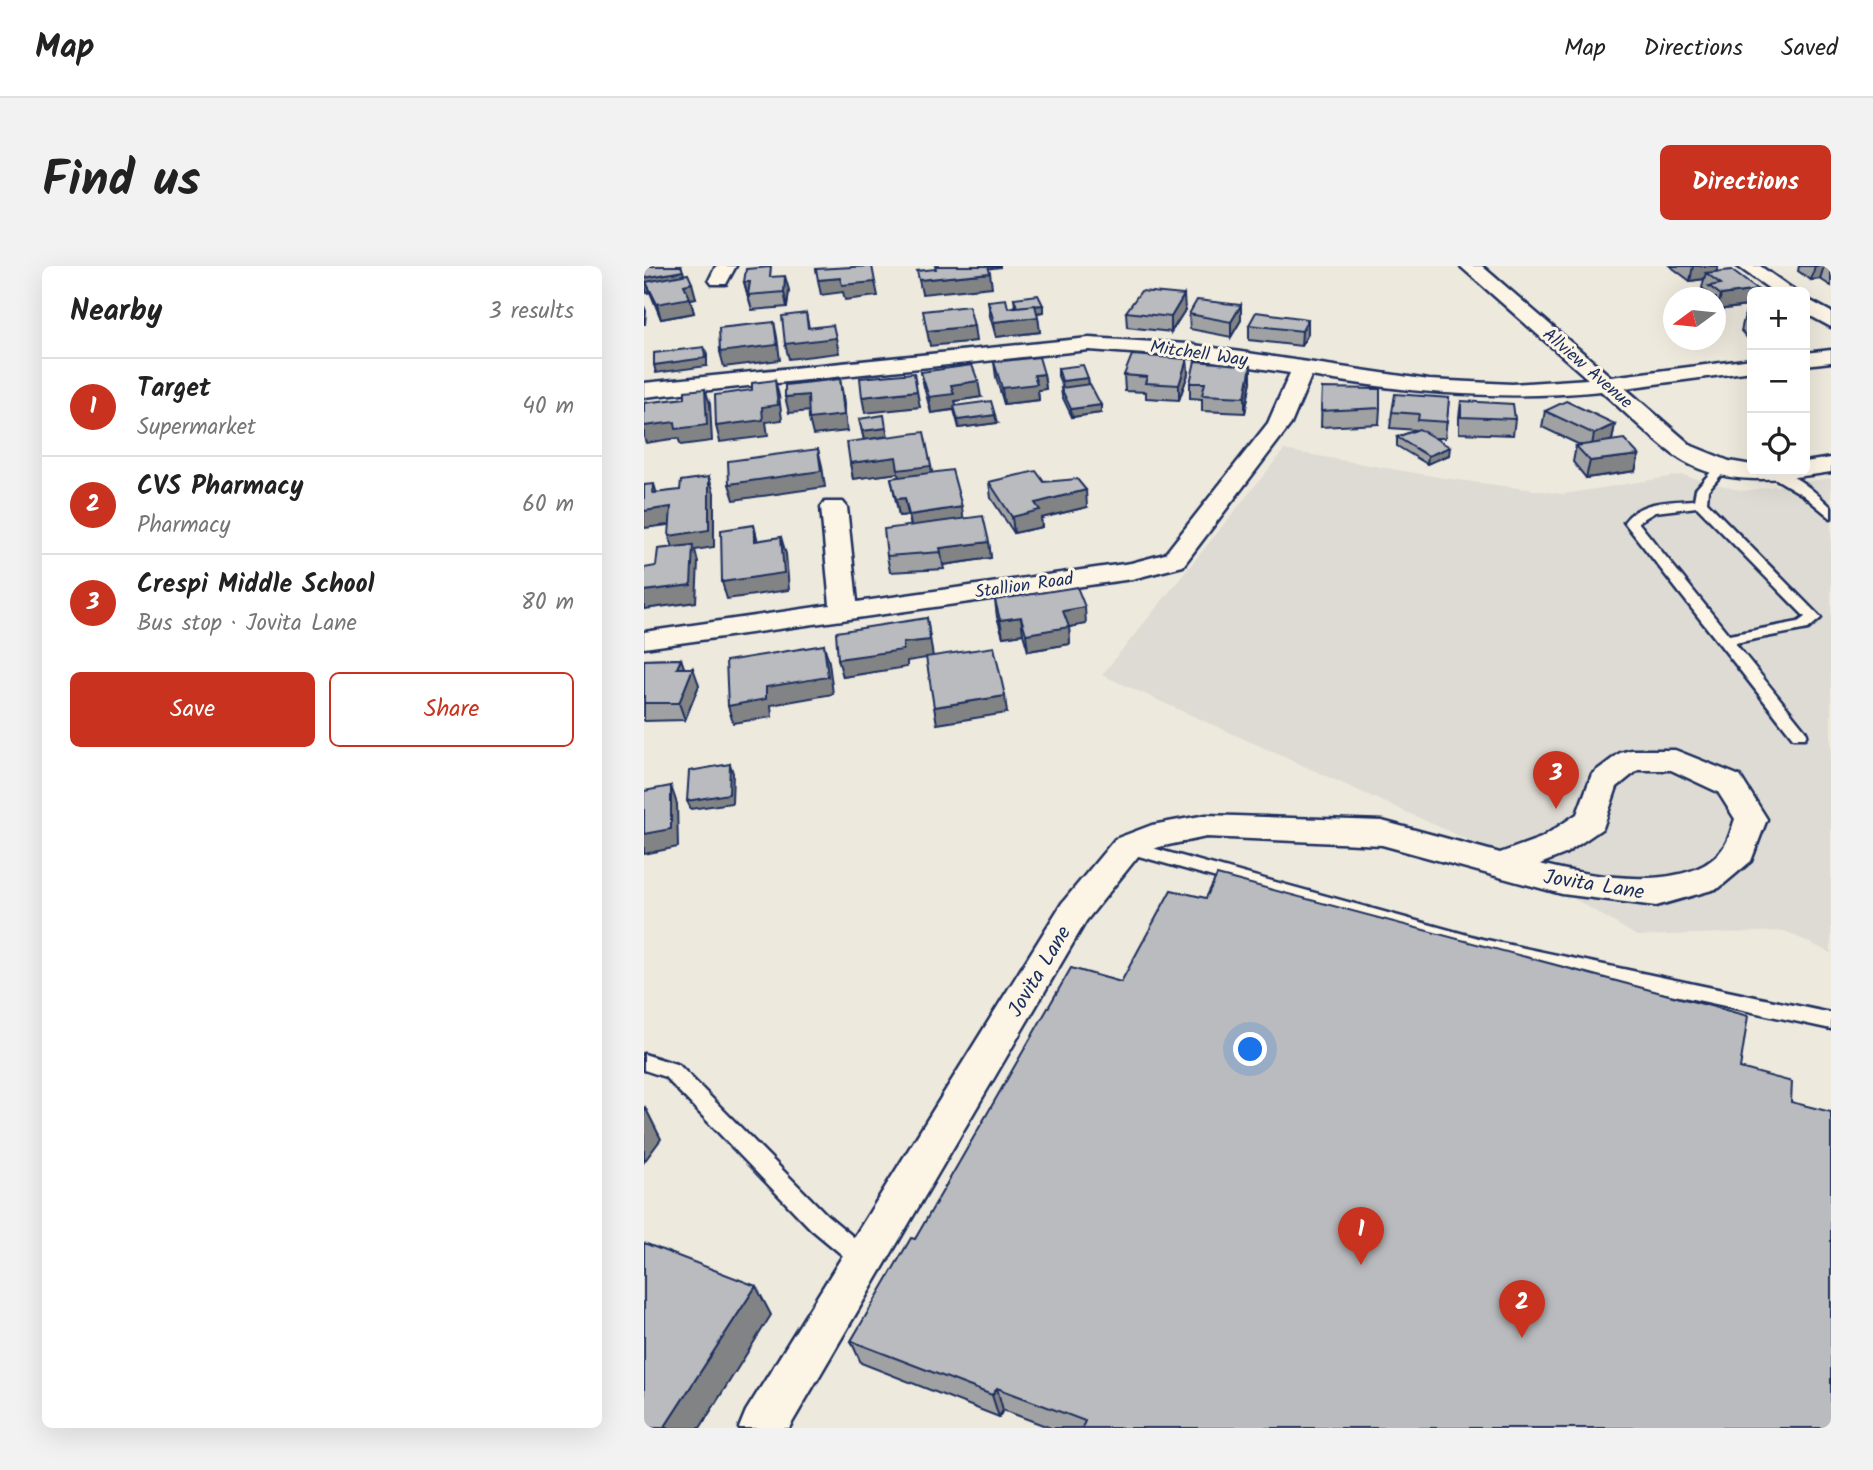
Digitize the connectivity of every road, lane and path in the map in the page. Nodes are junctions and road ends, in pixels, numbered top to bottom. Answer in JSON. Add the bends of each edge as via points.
{"nodes":[{"id":1,"x":1470,"y":266,"type":"edge"},
{"id":2,"x":1747,"y":266,"type":"edge"},
{"id":3,"x":1779,"y":287,"type":"edge"},
{"id":4,"x":1810,"y":307,"type":"edge"},
{"id":5,"x":1831,"y":321,"type":"edge"},
{"id":6,"x":1831,"y":356,"type":"edge"},
{"id":7,"x":1810,"y":358,"type":"edge"},
{"id":8,"x":1747,"y":366,"type":"edge"},
{"id":9,"x":1303,"y":369,"type":"junction"},
{"id":10,"x":1605,"y":382,"type":"junction"},
{"id":11,"x":644,"y":390,"type":"edge"},
{"id":12,"x":1831,"y":465,"type":"edge"},
{"id":13,"x":1715,"y":466,"type":"junction"},
{"id":14,"x":1810,"y":468,"type":"edge"},
{"id":15,"x":1747,"y":472,"type":"edge"},
{"id":16,"x":1788,"y":476,"type":"edge"},
{"id":17,"x":1700,"y":503,"type":"junction"},
{"id":18,"x":834,"y":507,"type":"dead end"},
{"id":19,"x":1831,"y":514,"type":"edge"},
{"id":20,"x":844,"y":610,"type":"junction"},
{"id":21,"x":644,"y":640,"type":"edge"},
{"id":22,"x":1727,"y":640,"type":"junction"},
{"id":23,"x":1799,"y":734,"type":"dead end"},
{"id":24,"x":1127,"y":847,"type":"junction"},
{"id":25,"x":1499,"y":866,"type":"junction"},
{"id":26,"x":1831,"y":1021,"type":"edge"},
{"id":27,"x":644,"y":1062,"type":"edge"},
{"id":28,"x":866,"y":1261,"type":"junction"},
{"id":29,"x":764,"y":1428,"type":"edge"}],
"edges":[{"from":1,"to":10,"type":"street","name":"Allview Avenue"},
{"from":2,"to":3,"type":"street"},
{"from":4,"to":5,"type":"street"},
{"from":6,"to":7,"type":"street"},
{"from":8,"to":10,"type":"street","name":"Mitchell Way"},
{"from":9,"to":10,"type":"street","name":"Mitchell Way","via":[[1477,390],[1539,390]]},
{"from":9,"to":11,"type":"street","name":"Mitchell Way","via":[[1135,344],[1089,344]]},
{"from":9,"to":20,"type":"street","name":"Stallion Road","via":[[1279,424],[1174,560],[1132,571]]},
{"from":10,"to":13,"type":"street","name":"Allview Avenue","via":[[1684,451]]},
{"from":12,"to":14,"type":"street"},
{"from":13,"to":15,"type":"street"},
{"from":13,"to":17,"type":"lane"},
{"from":16,"to":19,"type":"lane"},
{"from":17,"to":22,"type":"lane","via":[[1645,510],[1631,522]]},
{"from":17,"to":22,"type":"lane","via":[[1814,618],[1803,626]]},
{"from":18,"to":20,"type":"street"},
{"from":20,"to":21,"type":"street","name":"Stallion Road"},
{"from":22,"to":23,"type":"lane"},
{"from":24,"to":25,"type":"street","name":"Jovita Lane","via":[[1152,837],[1206,827],[1382,833]]},
{"from":24,"to":26,"type":"lane","via":[[1482,946]]},
{"from":24,"to":28,"type":"street","name":"Jovita Lane","via":[[1074,912]]},
{"from":25,"to":25,"type":"street","name":"Jovita Lane","via":[[1562,882],[1656,893],[1707,879],[1739,853],[1751,819],[1729,784],[1675,760],[1631,760],[1602,782],[1591,820],[1553,846]]},
{"from":27,"to":28,"type":"lane","via":[[672,1071],[819,1222]]},
{"from":28,"to":29,"type":"street","name":"Jovita Lane"}]}
